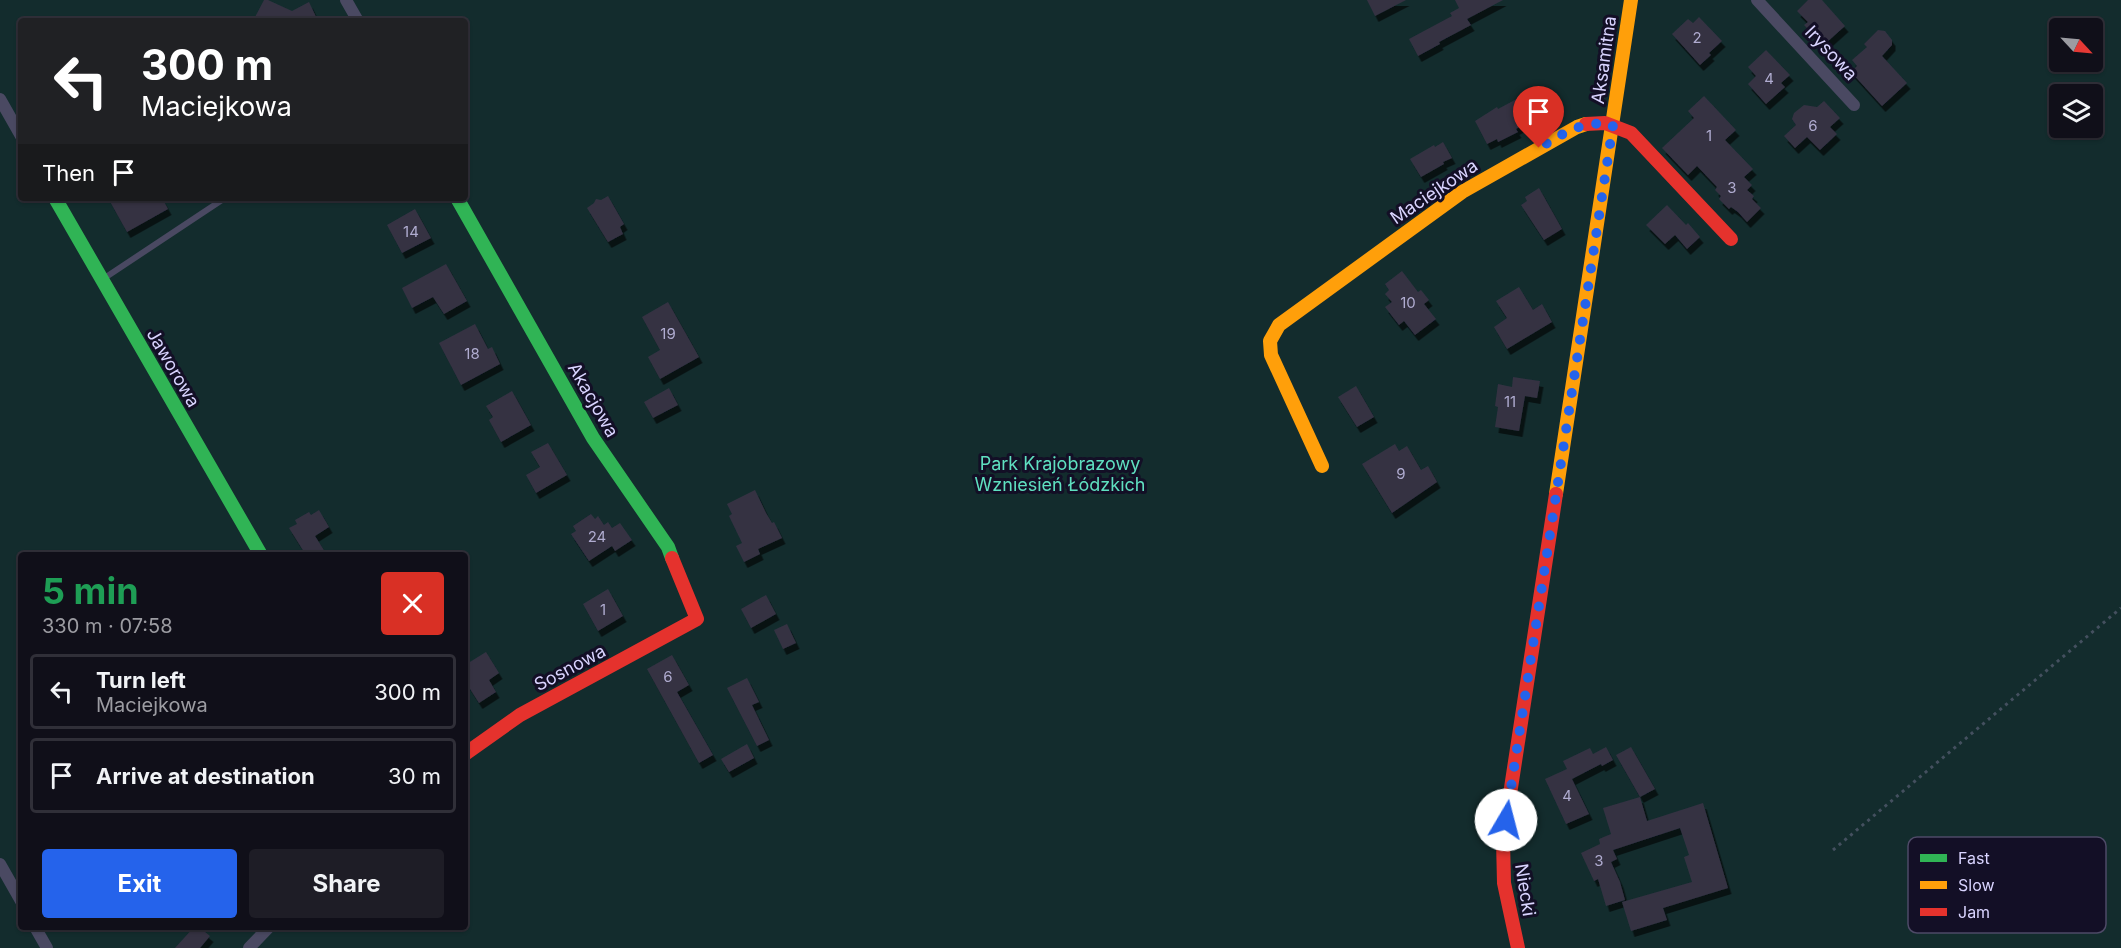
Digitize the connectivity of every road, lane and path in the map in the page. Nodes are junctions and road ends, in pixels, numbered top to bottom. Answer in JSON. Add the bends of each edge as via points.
{"nodes":[{"id":1,"x":346,"y":0,"type":"edge"},
{"id":2,"x":1631,"y":0,"type":"edge"},
{"id":3,"x":1757,"y":0,"type":"edge"},
{"id":4,"x":356,"y":18,"type":"edge"},
{"id":5,"x":0,"y":99,"type":"edge"},
{"id":6,"x":1854,"y":105,"type":"dead end"},
{"id":7,"x":1613,"y":125,"type":"junction"},
{"id":8,"x":18,"y":131,"type":"edge"},
{"id":9,"x":57,"y":201,"type":"edge"},
{"id":10,"x":220,"y":201,"type":"edge"},
{"id":11,"x":459,"y":201,"type":"edge"},
{"id":12,"x":1731,"y":239,"type":"dead end"},
{"id":13,"x":101,"y":280,"type":"junction"},
{"id":14,"x":1322,"y":466,"type":"dead end"},
{"id":15,"x":259,"y":552,"type":"edge"},
{"id":16,"x":2121,"y":608,"type":"edge"},
{"id":17,"x":697,"y":619,"type":"joint"},
{"id":18,"x":468,"y":752,"type":"edge"},
{"id":19,"x":1833,"y":850,"type":"dead end"},
{"id":20,"x":0,"y":864,"type":"edge"},
{"id":21,"x":18,"y":896,"type":"edge"},
{"id":22,"x":38,"y":930,"type":"edge"},
{"id":23,"x":266,"y":930,"type":"edge"},
{"id":24,"x":47,"y":948,"type":"edge"},
{"id":25,"x":249,"y":948,"type":"edge"},
{"id":26,"x":1518,"y":948,"type":"edge"}],
"edges":[{"from":1,"to":4,"type":"street"},
{"from":2,"to":7,"type":"street","name":"Aksamitna"},
{"from":3,"to":6,"type":"street","name":"Irysowa"},
{"from":5,"to":8,"type":"street"},
{"from":7,"to":12,"type":"street","via":[[1638,139]]},
{"from":7,"to":14,"type":"street","name":"Maciejkowa","via":[[1577,127],[1462,192],[1279,326],[1270,341],[1271,355]]},
{"from":7,"to":26,"type":"street","name":"Niecki","via":[[1503,840],[1504,883]]},
{"from":9,"to":13,"type":"street","name":"Jaworowa"},
{"from":10,"to":13,"type":"lane"},
{"from":11,"to":17,"type":"street","name":"Akacjowa","via":[[592,438],[668,547]]},
{"from":13,"to":15,"type":"street","name":"Jaworowa"},
{"from":16,"to":19,"type":"path"},
{"from":17,"to":18,"type":"street","name":"Sosnowa","via":[[520,715]]},
{"from":20,"to":21,"type":"street"},
{"from":22,"to":24,"type":"street"},
{"from":23,"to":25,"type":"street"}]}
